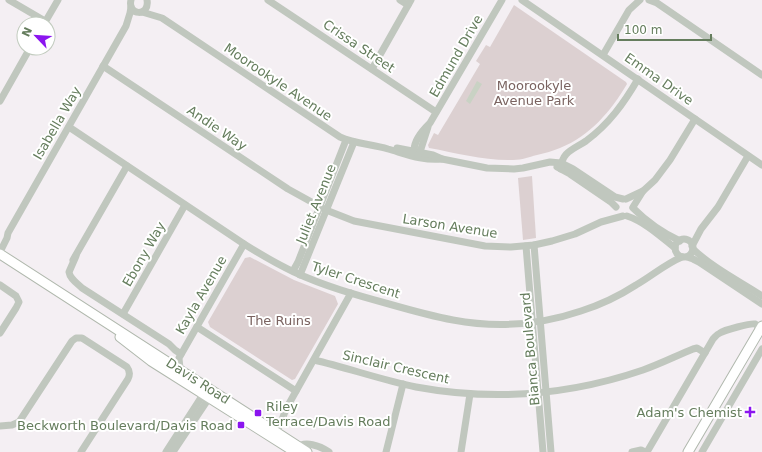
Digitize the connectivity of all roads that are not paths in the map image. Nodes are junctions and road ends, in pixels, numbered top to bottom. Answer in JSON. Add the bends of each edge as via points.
{"nodes":[{"id":1,"x":9,"y":0,"type":"edge"},
{"id":2,"x":58,"y":0,"type":"edge"},
{"id":3,"x":268,"y":0,"type":"edge"},
{"id":4,"x":400,"y":0,"type":"edge"},
{"id":5,"x":502,"y":0,"type":"edge"},
{"id":6,"x":522,"y":0,"type":"edge"},
{"id":7,"x":632,"y":0,"type":"edge"},
{"id":8,"x":640,"y":0,"type":"edge"},
{"id":9,"x":649,"y":0,"type":"edge"},
{"id":10,"x":147,"y":1,"type":"edge"},
{"id":11,"x":656,"y":1,"type":"edge"},
{"id":12,"x":130,"y":3,"type":"edge"},
{"id":13,"x":410,"y":3,"type":"edge"},
{"id":14,"x":629,"y":10,"type":"junction"},
{"id":15,"x":142,"y":12,"type":"junction"},
{"id":16,"x":35,"y":16,"type":"edge"},
{"id":17,"x":49,"y":16,"type":"edge"},
{"id":18,"x":162,"y":18,"type":"junction"},
{"id":19,"x":126,"y":26,"type":"junction"},
{"id":20,"x":603,"y":55,"type":"junction"},
{"id":21,"x":25,"y":56,"type":"edge"},
{"id":22,"x":103,"y":66,"type":"junction"},
{"id":23,"x":372,"y":69,"type":"junction"},
{"id":24,"x":762,"y":75,"type":"edge"},
{"id":25,"x":638,"y":79,"type":"junction"},
{"id":26,"x":0,"y":101,"type":"edge"},
{"id":27,"x":436,"y":112,"type":"junction"},
{"id":28,"x":695,"y":119,"type":"junction"},
{"id":29,"x":69,"y":127,"type":"junction"},
{"id":30,"x":346,"y":140,"type":"junction"},
{"id":31,"x":354,"y":142,"type":"junction"},
{"id":32,"x":416,"y":153,"type":"junction"},
{"id":33,"x":748,"y":156,"type":"junction"},
{"id":34,"x":563,"y":165,"type":"junction"},
{"id":35,"x":762,"y":165,"type":"edge"},
{"id":36,"x":127,"y":166,"type":"junction"},
{"id":37,"x":643,"y":191,"type":"junction"},
{"id":38,"x":625,"y":199,"type":"junction"},
{"id":39,"x":185,"y":205,"type":"junction"},
{"id":40,"x":319,"y":206,"type":"junction"},
{"id":41,"x":633,"y":207,"type":"junction"},
{"id":42,"x":616,"y":208,"type":"junction"},
{"id":43,"x":326,"y":210,"type":"junction"},
{"id":44,"x":624,"y":216,"type":"junction"},
{"id":45,"x":601,"y":222,"type":"junction"},
{"id":46,"x":701,"y":229,"type":"junction"},
{"id":47,"x":8,"y":232,"type":"junction"},
{"id":48,"x":682,"y":240,"type":"junction"},
{"id":49,"x":0,"y":242,"type":"edge"},
{"id":50,"x":244,"y":244,"type":"junction"},
{"id":51,"x":530,"y":246,"type":"junction"},
{"id":52,"x":692,"y":248,"type":"junction"},
{"id":53,"x":675,"y":249,"type":"junction"},
{"id":54,"x":0,"y":253,"type":"edge"},
{"id":55,"x":685,"y":257,"type":"junction"},
{"id":56,"x":665,"y":265,"type":"junction"},
{"id":57,"x":293,"y":271,"type":"junction"},
{"id":58,"x":300,"y":275,"type":"junction"},
{"id":59,"x":0,"y":285,"type":"edge"},
{"id":60,"x":351,"y":293,"type":"junction"},
{"id":61,"x":762,"y":296,"type":"edge"},
{"id":62,"x":762,"y":304,"type":"edge"},
{"id":63,"x":87,"y":311,"type":"junction"},
{"id":64,"x":123,"y":314,"type":"junction"},
{"id":65,"x":537,"y":322,"type":"junction"},
{"id":66,"x":197,"y":327,"type":"junction"},
{"id":67,"x":761,"y":327,"type":"edge"},
{"id":68,"x":0,"y":333,"type":"edge"},
{"id":69,"x":169,"y":344,"type":"junction"},
{"id":70,"x":186,"y":347,"type":"junction"},
{"id":71,"x":762,"y":349,"type":"edge"},
{"id":72,"x":705,"y":353,"type":"junction"},
{"id":73,"x":180,"y":356,"type":"junction"},
{"id":74,"x":164,"y":359,"type":"junction"},
{"id":75,"x":314,"y":360,"type":"junction"},
{"id":76,"x":180,"y":370,"type":"junction"},
{"id":77,"x":403,"y":384,"type":"junction"},
{"id":78,"x":296,"y":391,"type":"junction"},
{"id":79,"x":209,"y":393,"type":"junction"},
{"id":80,"x":542,"y":393,"type":"junction"},
{"id":81,"x":470,"y":394,"type":"junction"},
{"id":82,"x":0,"y":426,"type":"edge"},
{"id":83,"x":272,"y":433,"type":"junction"},
{"id":84,"x":295,"y":450,"type":"edge"},
{"id":85,"x":81,"y":452,"type":"edge"},
{"id":86,"x":166,"y":452,"type":"edge"},
{"id":87,"x":173,"y":452,"type":"edge"},
{"id":88,"x":307,"y":452,"type":"edge"},
{"id":89,"x":329,"y":452,"type":"edge"},
{"id":90,"x":386,"y":452,"type":"edge"},
{"id":91,"x":461,"y":452,"type":"edge"},
{"id":92,"x":543,"y":452,"type":"edge"},
{"id":93,"x":551,"y":452,"type":"edge"},
{"id":94,"x":632,"y":452,"type":"edge"},
{"id":95,"x":646,"y":452,"type":"edge"},
{"id":96,"x":688,"y":452,"type":"edge"},
{"id":97,"x":702,"y":452,"type":"edge"}],
"edges":[{"from":1,"to":16,"type":"street"},
{"from":2,"to":17,"type":"street"},
{"from":3,"to":23,"type":"street","name":"Crissa Street"},
{"from":4,"to":13,"type":"street"},
{"from":5,"to":27,"type":"street","name":"Edmund Drive"},
{"from":6,"to":20,"type":"street","name":"Emma Drive"},
{"from":7,"to":14,"type":"street"},
{"from":8,"to":14,"type":"street"},
{"from":9,"to":11,"type":"street"},
{"from":10,"to":15,"type":"street","name":"Isabella Way","via":[[147,8]]},
{"from":10,"to":18,"type":"street","name":"Moorookyle Avenue"},
{"from":11,"to":24,"type":"street"},
{"from":12,"to":15,"type":"street","name":"Moorookyle Avenue","via":[[135,12]]},
{"from":12,"to":19,"type":"street","name":"Isabella Way"},
{"from":13,"to":23,"type":"street"},
{"from":14,"to":20,"type":"street"},
{"from":15,"to":18,"type":"street","name":"Moorookyle Avenue"},
{"from":15,"to":19,"type":"street","name":"Isabella Way"},
{"from":18,"to":30,"type":"street","name":"Moorookyle Avenue"},
{"from":19,"to":22,"type":"street","name":"Isabella Way"},
{"from":20,"to":25,"type":"street","name":"Emma Drive"},
{"from":21,"to":26,"type":"street"},
{"from":22,"to":29,"type":"street","name":"Isabella Way"},
{"from":22,"to":40,"type":"street","name":"Andie Way","via":[[274,180]]},
{"from":23,"to":27,"type":"street","name":"Crissa Street"},
{"from":25,"to":28,"type":"street","name":"Emma Drive"},
{"from":25,"to":34,"type":"street","via":[[610,119],[598,131],[568,152]]},
{"from":27,"to":32,"type":"street","name":"Edmund Drive"},
{"from":28,"to":33,"type":"street","name":"Emma Drive"},
{"from":28,"to":37,"type":"street","via":[[670,160]]},
{"from":29,"to":36,"type":"street","name":"Tyler Crescent"},
{"from":29,"to":47,"type":"street","name":"Isabella Way"},
{"from":30,"to":31,"type":"street","name":"Moorookyle Avenue"},
{"from":30,"to":40,"type":"street","name":"Juliet Avenue"},
{"from":31,"to":32,"type":"street","name":"Moorookyle Avenue","via":[[397,152]]},
{"from":31,"to":43,"type":"street","name":"Juliet Avenue"},
{"from":32,"to":34,"type":"street","name":"Moorookyle Avenue","via":[[432,160],[442,159],[496,169],[524,168],[542,164],[555,167]]},
{"from":33,"to":35,"type":"street","name":"Emma Drive"},
{"from":33,"to":46,"type":"street","via":[[718,207]]},
{"from":34,"to":38,"type":"street","name":"Moorookyle Avenue","via":[[615,197]]},
{"from":34,"to":42,"type":"street","name":"Moorookyle Avenue","via":[[570,174]]},
{"from":36,"to":39,"type":"street","name":"Tyler Crescent"},
{"from":36,"to":64,"type":"street","via":[[70,270],[72,279],[82,288]]},
{"from":37,"to":38,"type":"street"},
{"from":37,"to":41,"type":"street"},
{"from":38,"to":41,"type":"street","via":[[630,201]]},
{"from":38,"to":42,"type":"street","via":[[618,203]]},
{"from":39,"to":50,"type":"street","name":"Tyler Crescent"},
{"from":39,"to":64,"type":"street","name":"Ebony Way"},
{"from":40,"to":43,"type":"street","name":"Larson Avenue"},
{"from":40,"to":57,"type":"street","name":"Juliet Avenue"},
{"from":41,"to":44,"type":"street","via":[[630,214]]},
{"from":41,"to":48,"type":"street","via":[[645,219],[674,238]]},
{"from":42,"to":44,"type":"street","via":[[618,213]]},
{"from":42,"to":45,"type":"street","name":"Larson Avenue"},
{"from":43,"to":51,"type":"street","name":"Larson Avenue","via":[[354,220],[444,239],[485,246]]},
{"from":43,"to":58,"type":"street","name":"Juliet Avenue"},
{"from":44,"to":45,"type":"street","name":"Larson Avenue"},
{"from":44,"to":53,"type":"street","via":[[638,220]]},
{"from":45,"to":51,"type":"street","name":"Larson Avenue","via":[[575,234]]},
{"from":46,"to":48,"type":"street"},
{"from":46,"to":52,"type":"street"},
{"from":47,"to":49,"type":"street","name":"Isabella Way"},
{"from":47,"to":54,"type":"street","name":"Isabella Way"},
{"from":48,"to":52,"type":"street","via":[[691,243]]},
{"from":48,"to":53,"type":"street","via":[[676,243]]},
{"from":50,"to":57,"type":"street","name":"Tyler Crescent"},
{"from":50,"to":66,"type":"street","name":"Kayla Avenue"},
{"from":51,"to":65,"type":"street","name":"Bianca Boulevard"},
{"from":52,"to":55,"type":"street","via":[[691,254]]},
{"from":52,"to":61,"type":"street","via":[[703,258]]},
{"from":53,"to":55,"type":"street","via":[[678,256]]},
{"from":53,"to":56,"type":"street","name":"Tyler Crescent"},
{"from":54,"to":63,"type":"main road","name":"Davis Road"},
{"from":55,"to":56,"type":"street","name":"Tyler Crescent"},
{"from":55,"to":62,"type":"street","via":[[700,262]]},
{"from":56,"to":65,"type":"street","name":"Tyler Crescent","via":[[608,300],[581,311]]},
{"from":57,"to":58,"type":"street","name":"Tyler Crescent"},
{"from":58,"to":60,"type":"street","name":"Tyler Crescent"},
{"from":59,"to":68,"type":"street","via":[[18,300],[16,308]]},
{"from":60,"to":65,"type":"street","name":"Tyler Crescent","via":[[454,320],[491,324]]},
{"from":60,"to":75,"type":"street"},
{"from":63,"to":74,"type":"main road","name":"Davis Road"},
{"from":63,"to":79,"type":"main road","name":"Davis Road","via":[[144,355]]},
{"from":64,"to":69,"type":"street"},
{"from":65,"to":80,"type":"street","name":"Bianca Boulevard"},
{"from":66,"to":70,"type":"street","name":"Kayla Avenue"},
{"from":66,"to":78,"type":"street"},
{"from":67,"to":72,"type":"street","via":[[751,324],[720,332]]},
{"from":67,"to":96,"type":"main road"},
{"from":69,"to":70,"type":"street"},
{"from":69,"to":73,"type":"street"},
{"from":70,"to":73,"type":"street","name":"Kayla Avenue"},
{"from":71,"to":97,"type":"street"},
{"from":72,"to":80,"type":"street","name":"Sinclair Crescent","via":[[693,348],[644,370],[614,379]]},
{"from":72,"to":95,"type":"street"},
{"from":73,"to":74,"type":"street","via":[[174,360]]},
{"from":73,"to":76,"type":"street"},
{"from":74,"to":76,"type":"main road","name":"Davis Road"},
{"from":75,"to":77,"type":"street","name":"Sinclair Crescent"},
{"from":75,"to":78,"type":"street"},
{"from":76,"to":79,"type":"main road","name":"Davis Road"},
{"from":77,"to":81,"type":"street","name":"Sinclair Crescent"},
{"from":77,"to":90,"type":"street"},
{"from":78,"to":83,"type":"street"},
{"from":79,"to":83,"type":"main road","name":"Davis Road"},
{"from":79,"to":86,"type":"street"},
{"from":79,"to":87,"type":"street"},
{"from":80,"to":81,"type":"street","name":"Sinclair Crescent"},
{"from":80,"to":92,"type":"street","name":"Bianca Boulevard"},
{"from":80,"to":93,"type":"street","name":"Bianca Boulevard"},
{"from":81,"to":91,"type":"street"},
{"from":82,"to":85,"type":"street","via":[[12,426],[19,422],[72,341],[76,338],[83,339],[124,365],[130,375]]},
{"from":83,"to":84,"type":"main road","name":"Davis Road"},
{"from":84,"to":88,"type":"main road","name":"Davis Road"},
{"from":84,"to":89,"type":"street","via":[[300,444],[313,445]]},
{"from":94,"to":95,"type":"street"}]}
